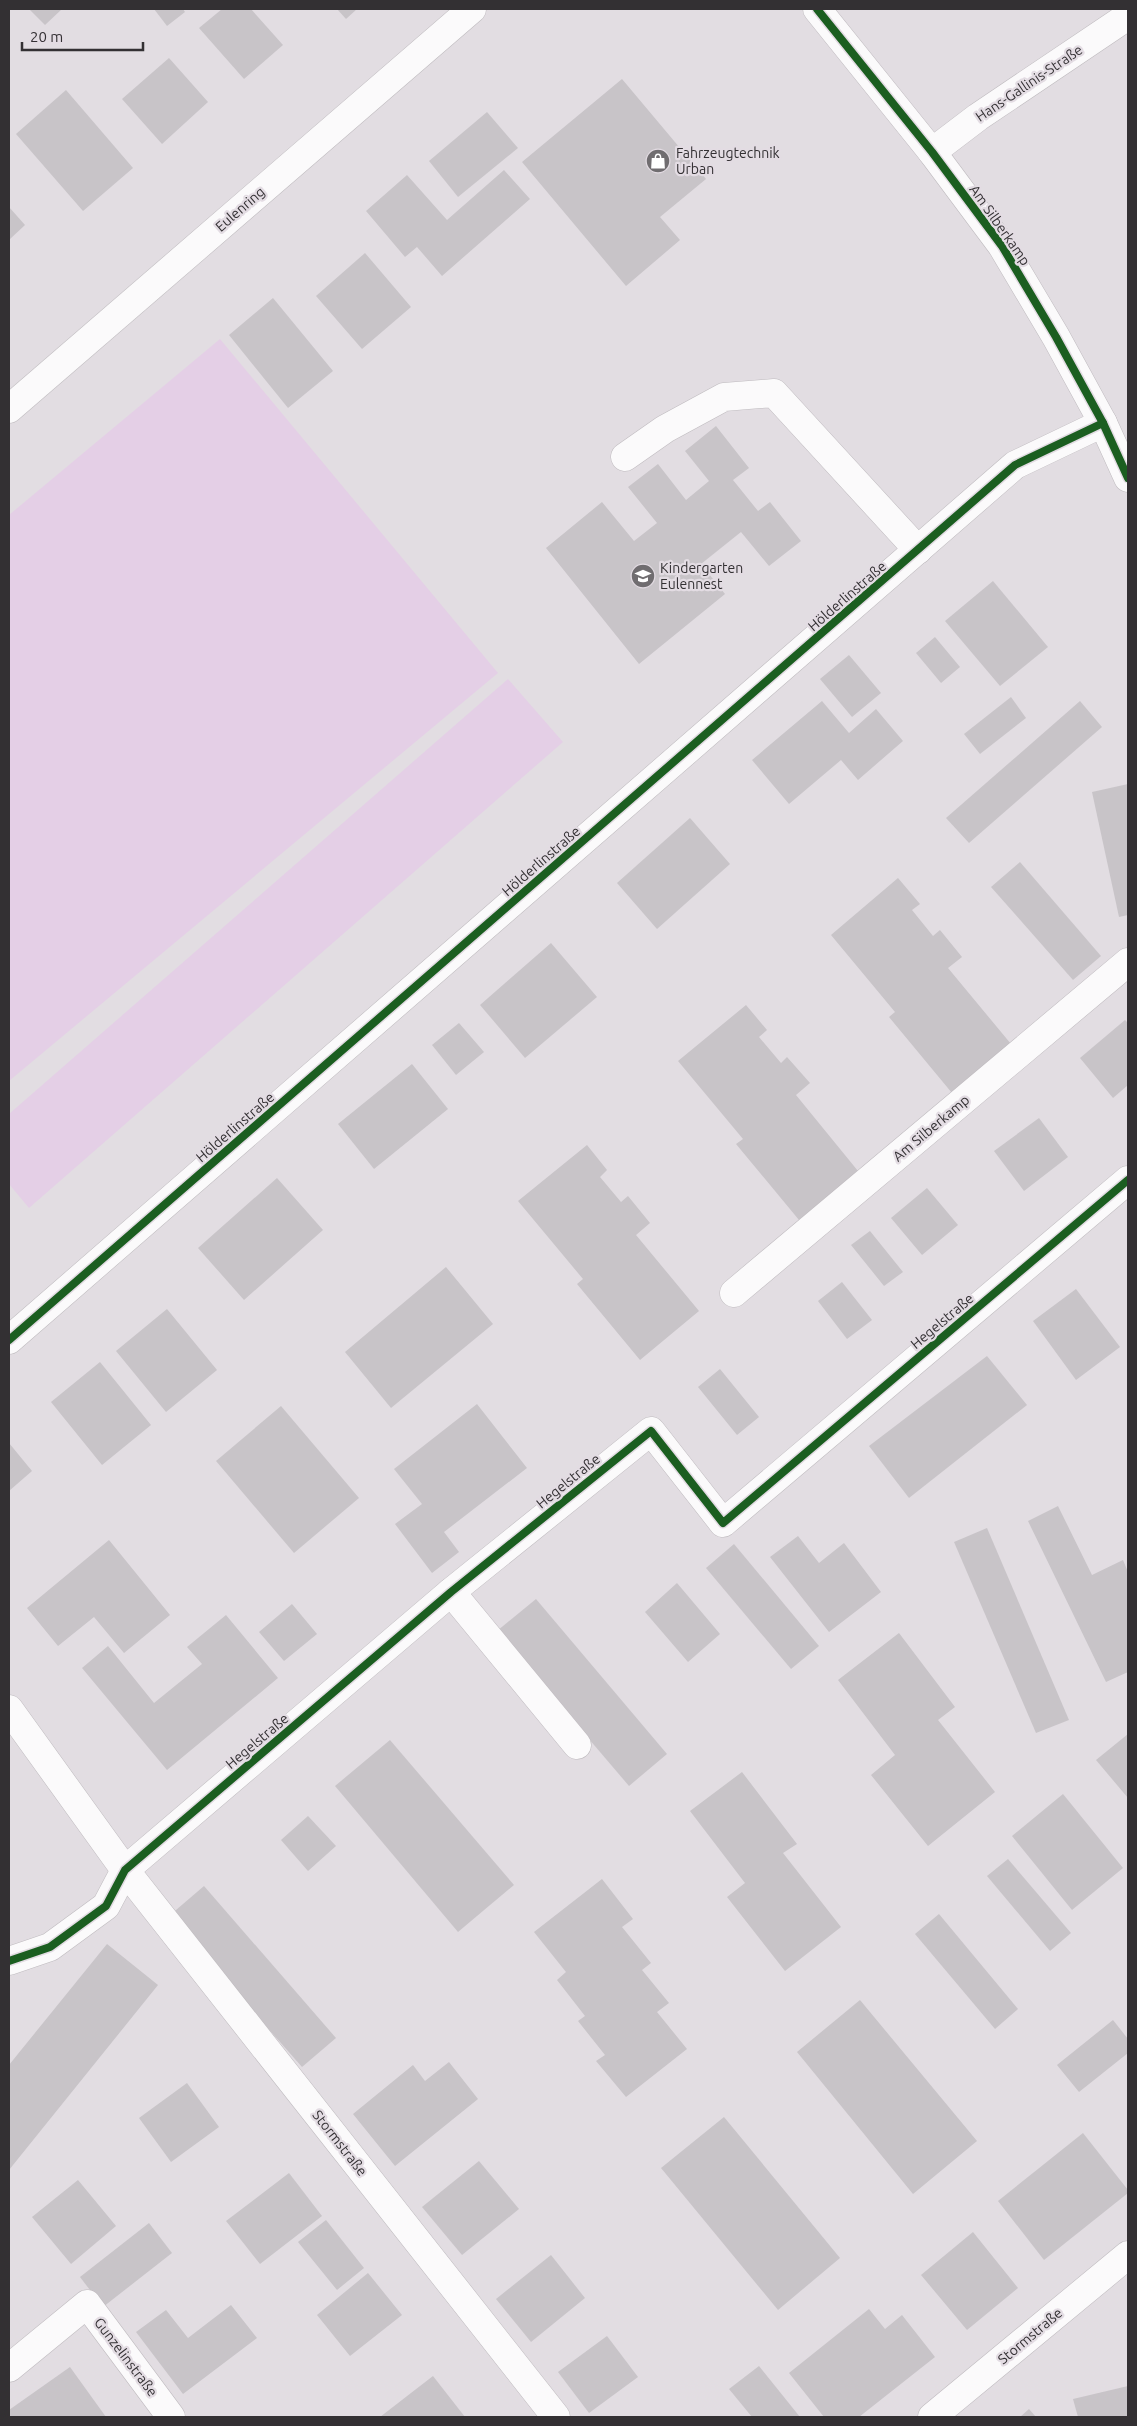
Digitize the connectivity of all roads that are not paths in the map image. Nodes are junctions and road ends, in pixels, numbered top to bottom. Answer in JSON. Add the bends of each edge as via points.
{"nodes":[{"id":1,"x":472,"y":9,"type":"edge"},
{"id":2,"x":817,"y":9,"type":"edge"},
{"id":3,"x":1128,"y":16,"type":"edge"},
{"id":4,"x":932,"y":152,"type":"junction"},
{"id":5,"x":9,"y":409,"type":"edge"},
{"id":6,"x":1103,"y":423,"type":"junction"},
{"id":7,"x":625,"y":457,"type":"dead end"},
{"id":8,"x":1128,"y":478,"type":"edge"},
{"id":9,"x":918,"y":550,"type":"junction"},
{"id":10,"x":1128,"y":962,"type":"edge"},
{"id":11,"x":1128,"y":1180,"type":"edge"},
{"id":12,"x":734,"y":1293,"type":"dead end"},
{"id":13,"x":9,"y":1340,"type":"edge"},
{"id":14,"x":451,"y":1592,"type":"junction"},
{"id":15,"x":9,"y":1709,"type":"edge"},
{"id":16,"x":577,"y":1745,"type":"dead end"},
{"id":17,"x":124,"y":1870,"type":"junction"},
{"id":18,"x":9,"y":1961,"type":"edge"},
{"id":19,"x":1128,"y":2255,"type":"edge"},
{"id":20,"x":9,"y":2368,"type":"edge"},
{"id":21,"x":171,"y":2417,"type":"edge"},
{"id":22,"x":556,"y":2417,"type":"edge"},
{"id":23,"x":932,"y":2417,"type":"edge"}],
"edges":[{"from":1,"to":5,"type":"street","name":"Eulenring"},
{"from":2,"to":4,"type":"street","name":"Am Silberkamp"},
{"from":3,"to":4,"type":"street","name":"Hans-Gallinis-Straße","via":[[978,117]]},
{"from":4,"to":6,"type":"street","name":"Am Silberkamp","via":[[1002,246]]},
{"from":6,"to":8,"type":"street","name":"Am Silberkamp"},
{"from":6,"to":9,"type":"street","name":"Hölderlinstraße","via":[[1015,465]]},
{"from":7,"to":9,"type":"street","via":[[665,429],[724,397],[774,393]]},
{"from":9,"to":13,"type":"street","name":"Hölderlinstraße"},
{"from":10,"to":12,"type":"street","name":"Am Silberkamp"},
{"from":11,"to":14,"type":"street","name":"Hegelstraße","via":[[723,1523],[651,1431]]},
{"from":14,"to":16,"type":"street"},
{"from":14,"to":17,"type":"street","name":"Hegelstraße"},
{"from":15,"to":17,"type":"street"},
{"from":17,"to":18,"type":"street","name":"Hegelstraße","via":[[106,1906],[50,1947]]},
{"from":17,"to":22,"type":"street","name":"Stormstraße"},
{"from":19,"to":23,"type":"street","name":"Stormstraße"},
{"from":20,"to":21,"type":"street","name":"Gunzelinstraße","via":[[87,2304]]}]}
